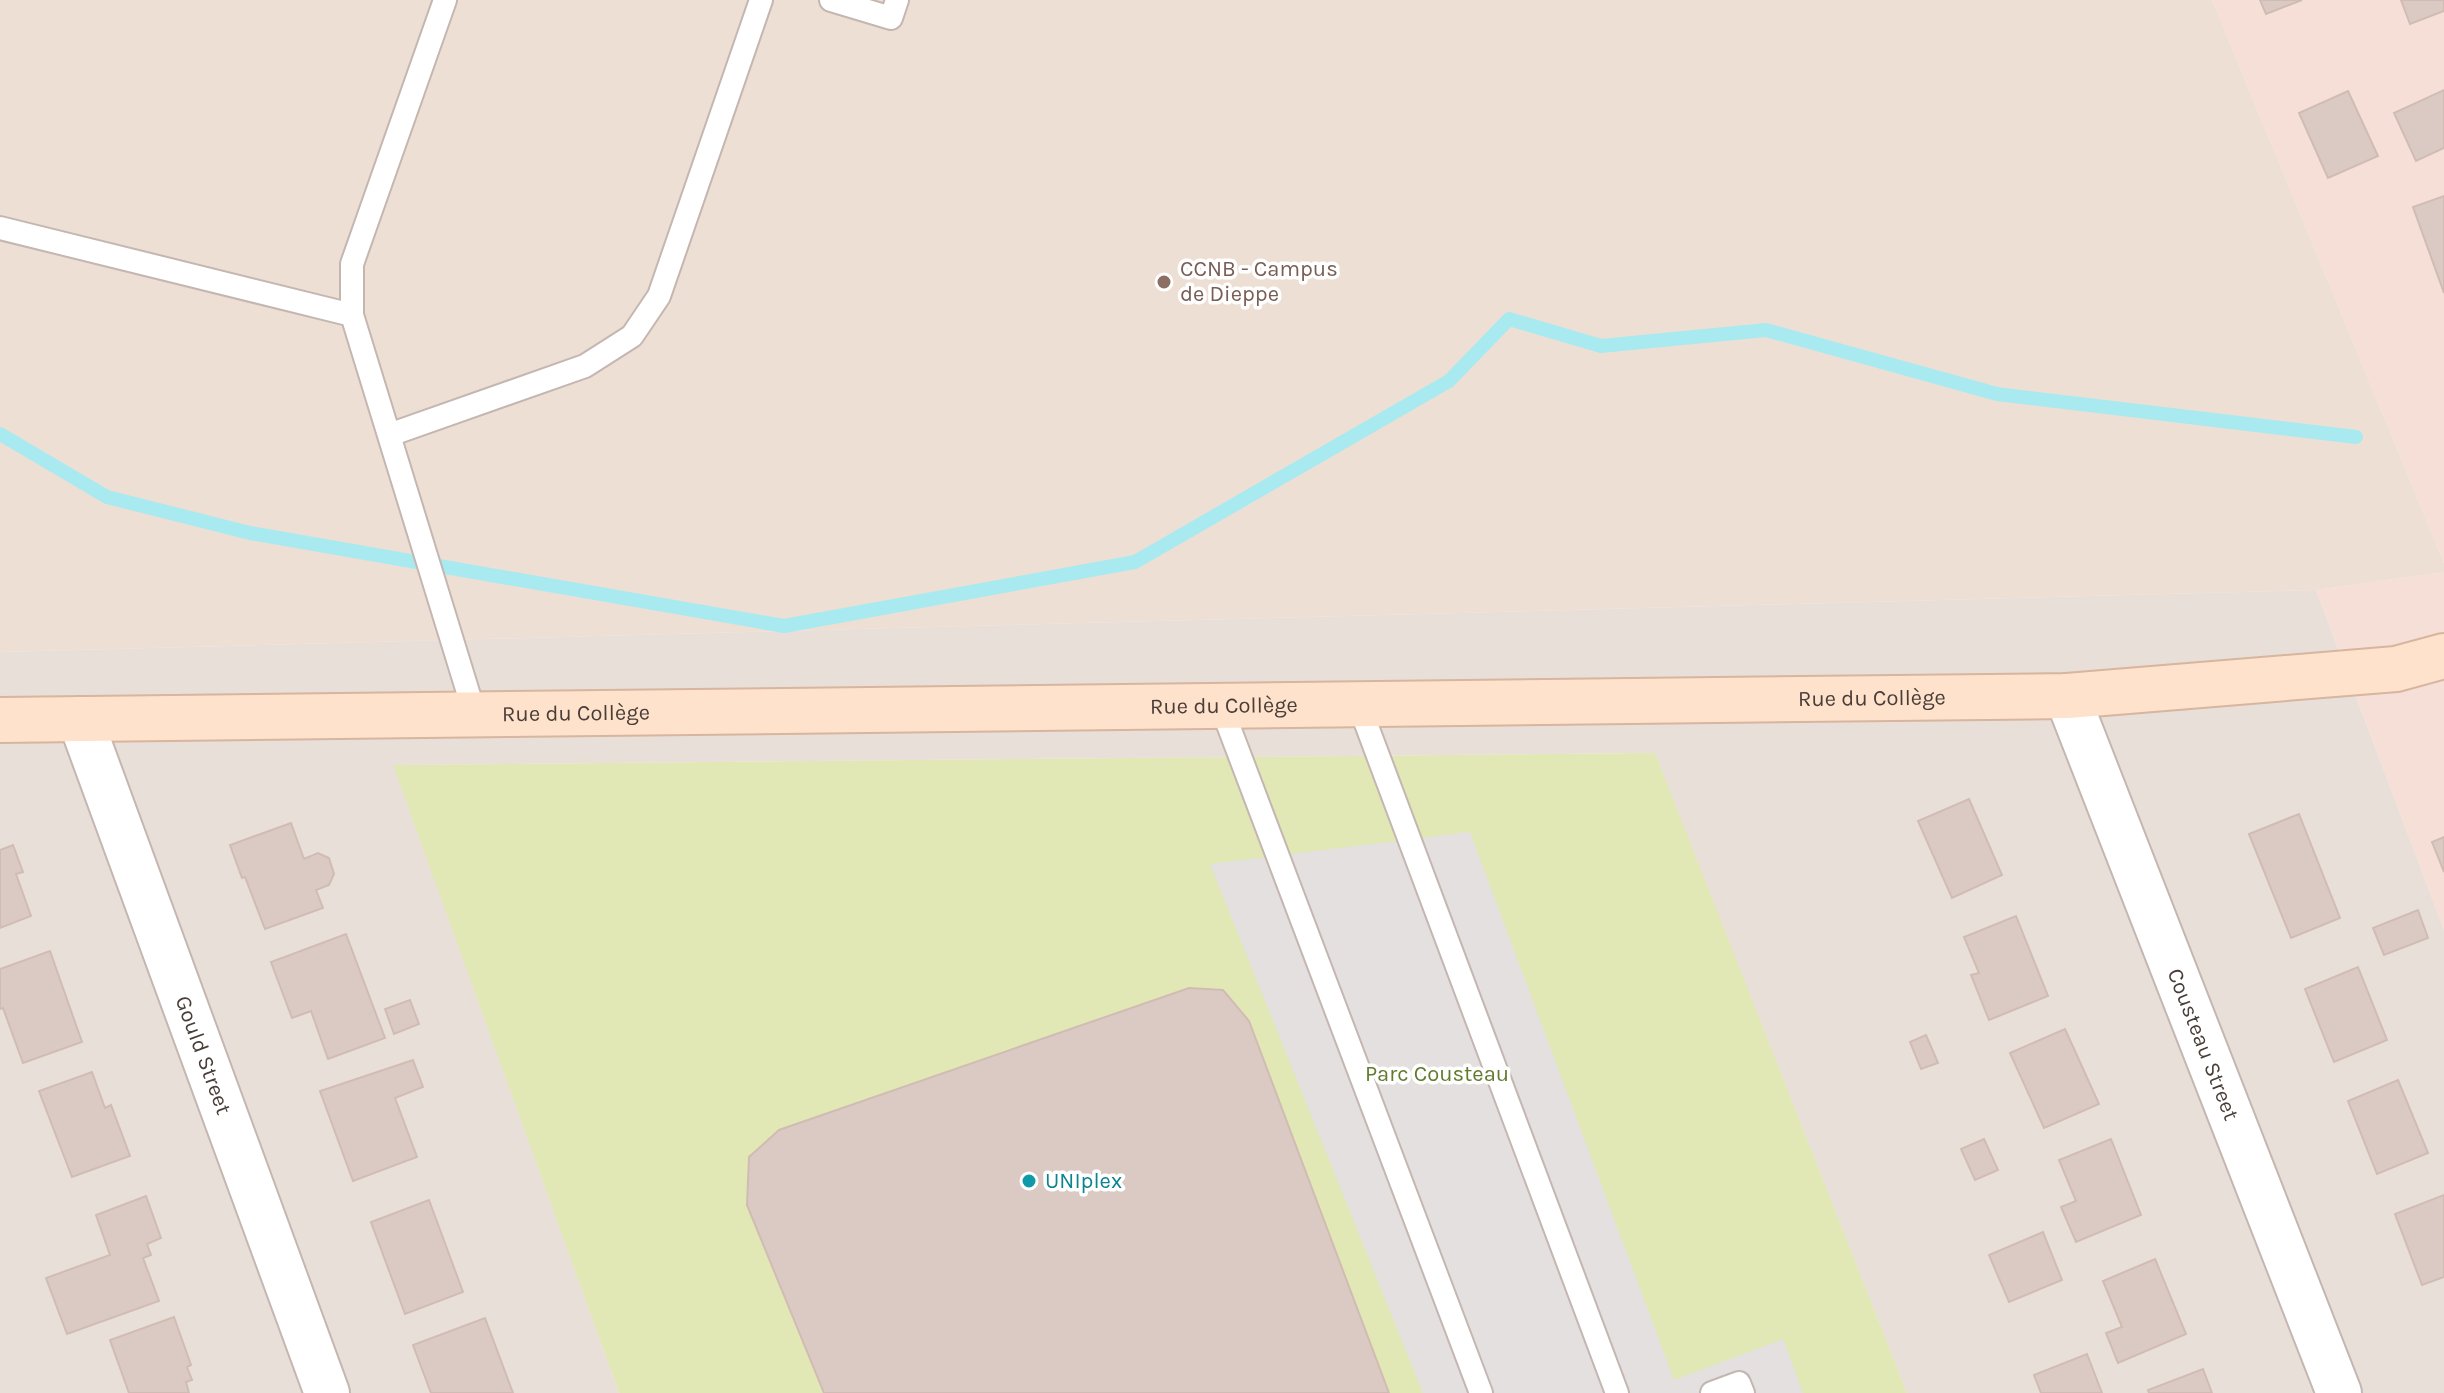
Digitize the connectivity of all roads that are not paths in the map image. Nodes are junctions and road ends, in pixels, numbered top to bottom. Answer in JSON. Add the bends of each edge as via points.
{"nodes":[{"id":1,"x":445,"y":0,"type":"edge"},
{"id":2,"x":761,"y":0,"type":"edge"},
{"id":3,"x":831,"y":0,"type":"edge"},
{"id":4,"x":897,"y":0,"type":"edge"},
{"id":5,"x":0,"y":228,"type":"edge"},
{"id":6,"x":352,"y":315,"type":"junction"},
{"id":7,"x":389,"y":435,"type":"junction"},
{"id":8,"x":2444,"y":656,"type":"edge"},
{"id":9,"x":2067,"y":696,"type":"junction"},
{"id":10,"x":1359,"y":705,"type":"junction"},
{"id":11,"x":1221,"y":706,"type":"junction"},
{"id":12,"x":475,"y":715,"type":"junction"},
{"id":13,"x":80,"y":719,"type":"junction"},
{"id":14,"x":0,"y":720,"type":"edge"},
{"id":15,"x":327,"y":1393,"type":"edge"},
{"id":16,"x":1481,"y":1393,"type":"edge"},
{"id":17,"x":1617,"y":1393,"type":"edge"},
{"id":18,"x":1712,"y":1393,"type":"edge"},
{"id":19,"x":1743,"y":1393,"type":"edge"},
{"id":20,"x":2339,"y":1393,"type":"edge"}],
"edges":[{"from":1,"to":6,"type":"lane","via":[[352,264]]},
{"from":2,"to":7,"type":"lane","via":[[659,296],[632,336],[585,366]]},
{"from":3,"to":4,"type":"lane","via":[[891,18]]},
{"from":5,"to":6,"type":"lane"},
{"from":6,"to":7,"type":"lane"},
{"from":7,"to":12,"type":"lane"},
{"from":8,"to":9,"type":"street","name":"Rue du Collège","via":[[2396,669]]},
{"from":9,"to":10,"type":"street","name":"Rue du Collège"},
{"from":9,"to":20,"type":"street","name":"Cousteau Street"},
{"from":10,"to":11,"type":"street","name":"Rue du Collège"},
{"from":10,"to":17,"type":"lane"},
{"from":11,"to":12,"type":"street","name":"Rue du Collège"},
{"from":11,"to":16,"type":"lane"},
{"from":12,"to":13,"type":"street","name":"Rue du Collège"},
{"from":13,"to":14,"type":"street","name":"Rue du Collège"},
{"from":13,"to":15,"type":"street","name":"Gould Street"},
{"from":18,"to":19,"type":"lane","via":[[1739,1383]]}]}
